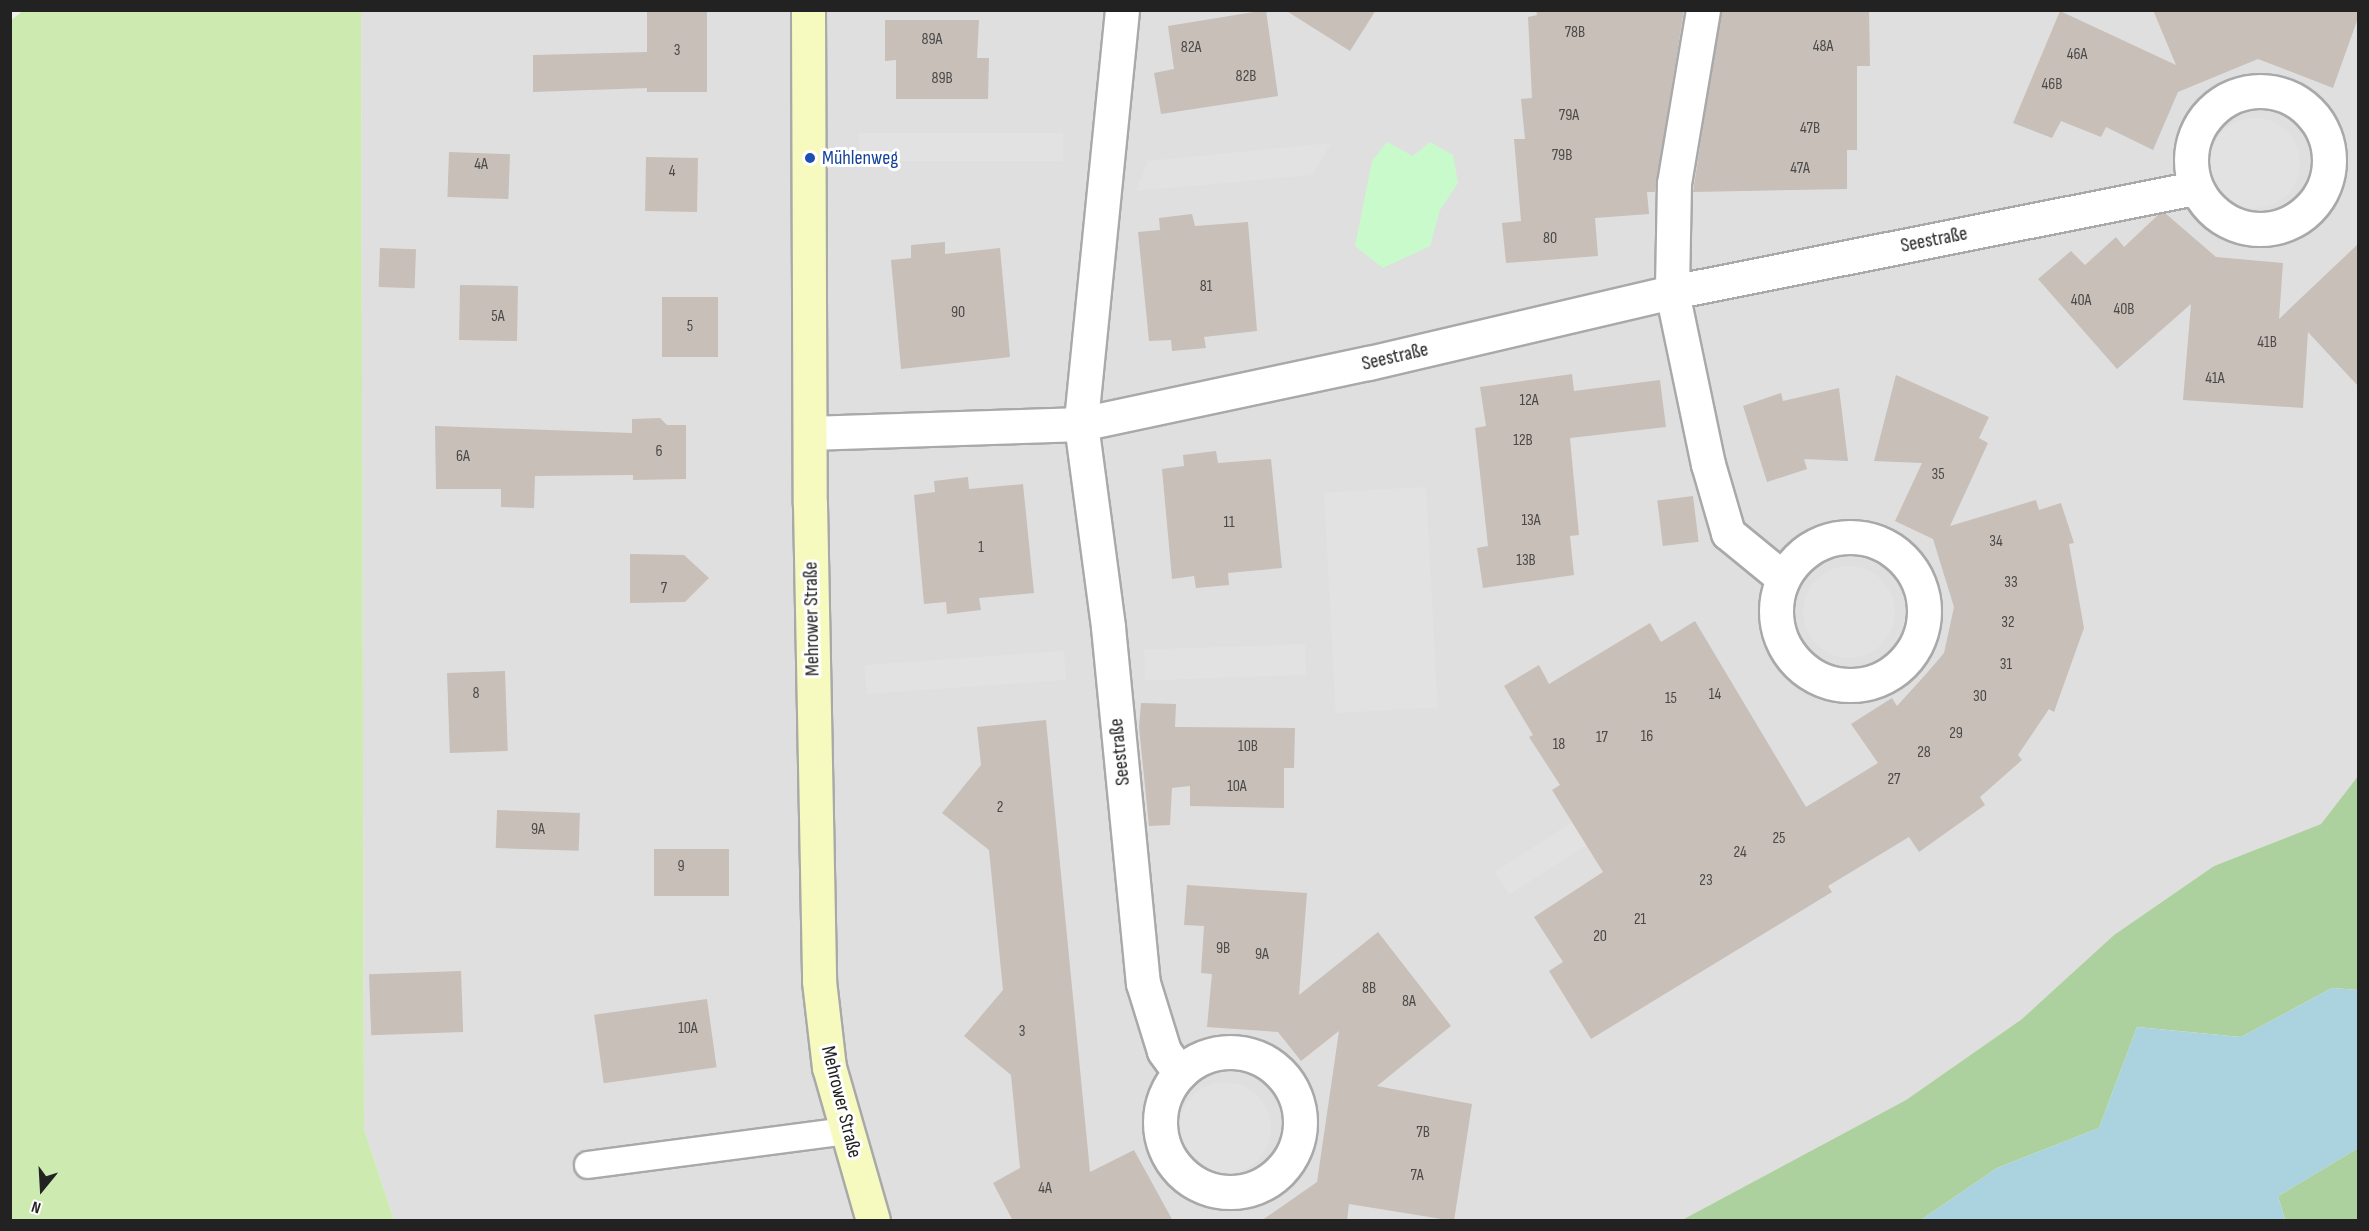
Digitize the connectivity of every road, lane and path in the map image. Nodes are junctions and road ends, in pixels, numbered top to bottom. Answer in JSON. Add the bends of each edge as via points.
{"nodes":[{"id":1,"x":808,"y":10,"type":"edge"},
{"id":2,"x":1122,"y":10,"type":"edge"},
{"id":3,"x":1703,"y":10,"type":"edge"},
{"id":4,"x":2195,"y":188,"type":"junction"},
{"id":5,"x":1672,"y":292,"type":"junction"},
{"id":6,"x":1081,"y":424,"type":"junction"},
{"id":7,"x":810,"y":433,"type":"junction"},
{"id":8,"x":1783,"y":578,"type":"junction"},
{"id":9,"x":1180,"y":1073,"type":"junction"},
{"id":10,"x":845,"y":1131,"type":"junction"},
{"id":11,"x":588,"y":1165,"type":"dead end"},
{"id":12,"x":873,"y":1221,"type":"edge"}],
"edges":[{"from":1,"to":7,"type":"main road","name":"Mehrower Straße"},
{"from":2,"to":6,"type":"street","name":"Seestraße"},
{"from":3,"to":5,"type":"street","via":[[1674,183]]},
{"from":4,"to":4,"type":"street","via":[[2218,216],[2238,226],[2260,230],[2282,227],[2302,216],[2318,200],[2328,177],[2330,157],[2325,135],[2312,115],[2295,100],[2272,92],[2249,92],[2227,99],[2208,114],[2195,133],[2190,156]]},
{"from":4,"to":5,"type":"street","name":"Seestraße"},
{"from":5,"to":6,"type":"street","name":"Seestraße","via":[[1369,363]]},
{"from":5,"to":8,"type":"street","via":[[1708,464],[1728,533]]},
{"from":6,"to":7,"type":"street","name":"Seestraße"},
{"from":6,"to":9,"type":"street","name":"Seestraße","via":[[1108,627],[1143,983],[1164,1051]]},
{"from":7,"to":10,"type":"main road","name":"Mehrower Straße","via":[[819,981],[829,1067]]},
{"from":8,"to":8,"type":"street","via":[[1777,591],[1775,616],[1781,641],[1795,662],[1814,676],[1837,684],[1861,685],[1884,678],[1904,663],[1917,643],[1924,620],[1918,581],[1899,554],[1877,541],[1852,536],[1828,539],[1805,550]]},
{"from":9,"to":9,"type":"street","via":[[1167,1092],[1160,1126],[1170,1159],[1185,1176],[1205,1188],[1227,1192],[1251,1190],[1271,1179],[1287,1163],[1297,1142],[1300,1119],[1295,1097],[1283,1077],[1265,1062],[1244,1054],[1221,1053],[1198,1059]]},
{"from":10,"to":11,"type":"lane"},
{"from":10,"to":12,"type":"main road","name":"Mehrower Straße"}]}
